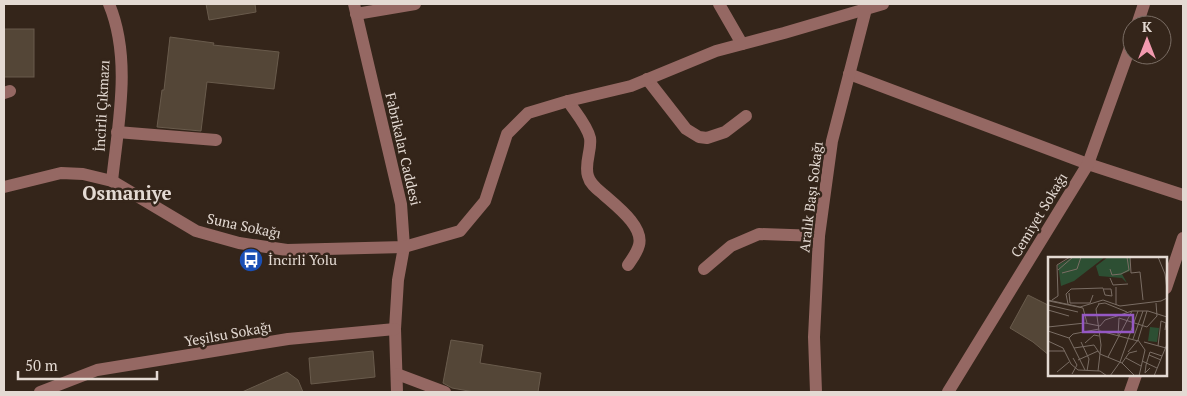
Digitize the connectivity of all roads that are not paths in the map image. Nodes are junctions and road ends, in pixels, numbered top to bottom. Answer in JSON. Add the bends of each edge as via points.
{"nodes":[{"id":1,"x":109,"y":4,"type":"edge"},
{"id":2,"x":415,"y":4,"type":"edge"},
{"id":3,"x":718,"y":4,"type":"edge"},
{"id":4,"x":883,"y":4,"type":"edge"},
{"id":5,"x":355,"y":9,"type":"edge"},
{"id":6,"x":866,"y":9,"type":"junction"},
{"id":7,"x":742,"y":44,"type":"junction"},
{"id":8,"x":1124,"y":65,"type":"edge"},
{"id":9,"x":849,"y":74,"type":"junction"},
{"id":10,"x":647,"y":79,"type":"junction"},
{"id":11,"x":568,"y":101,"type":"junction"},
{"id":12,"x":746,"y":116,"type":"dead end"},
{"id":13,"x":117,"y":132,"type":"junction"},
{"id":14,"x":216,"y":140,"type":"dead end"},
{"id":15,"x":1088,"y":164,"type":"junction"},
{"id":16,"x":112,"y":181,"type":"junction"},
{"id":17,"x":4,"y":188,"type":"edge"},
{"id":18,"x":1183,"y":194,"type":"edge"},
{"id":19,"x":819,"y":236,"type":"junction"},
{"id":20,"x":1183,"y":238,"type":"edge"},
{"id":21,"x":404,"y":247,"type":"junction"},
{"id":22,"x":628,"y":265,"type":"dead end"},
{"id":23,"x":704,"y":269,"type":"dead end"},
{"id":24,"x":1167,"y":285,"type":"edge"},
{"id":25,"x":395,"y":329,"type":"junction"},
{"id":26,"x":397,"y":374,"type":"junction"},
{"id":27,"x":1136,"y":376,"type":"edge"},
{"id":28,"x":40,"y":392,"type":"edge"},
{"id":29,"x":397,"y":392,"type":"edge"},
{"id":30,"x":445,"y":392,"type":"edge"},
{"id":31,"x":816,"y":392,"type":"edge"},
{"id":32,"x":948,"y":392,"type":"edge"},
{"id":33,"x":1130,"y":392,"type":"edge"}],
"edges":[{"from":1,"to":13,"type":"street","name":"İncirli Çıkmazı","via":[[118,33],[121,59]]},
{"from":2,"to":5,"type":"street"},
{"from":3,"to":7,"type":"street"},
{"from":4,"to":6,"type":"street","name":"Suna Sokağı"},
{"from":5,"to":21,"type":"street","name":"Fabrikalar Caddesi","via":[[401,204]]},
{"from":6,"to":7,"type":"street","name":"Suna Sokağı"},
{"from":6,"to":9,"type":"street","name":"Aralık Başı Sokağı"},
{"from":7,"to":10,"type":"street","name":"Suna Sokağı"},
{"from":8,"to":15,"type":"street","name":"Cemiyet Sokağı"},
{"from":9,"to":15,"type":"street"},
{"from":9,"to":19,"type":"street","name":"Aralık Başı Sokağı","via":[[832,141]]},
{"from":10,"to":11,"type":"street","name":"Suna Sokağı"},
{"from":10,"to":12,"type":"street","via":[[686,129],[699,137],[725,132]]},
{"from":11,"to":21,"type":"street","name":"Suna Sokağı","via":[[528,113],[507,134],[485,201],[460,231]]},
{"from":11,"to":22,"type":"street","via":[[590,138],[587,164],[590,181],[626,215],[639,233],[640,244]]},
{"from":13,"to":14,"type":"street"},
{"from":13,"to":16,"type":"street","name":"İncirli Çıkmazı"},
{"from":15,"to":18,"type":"street"},
{"from":15,"to":32,"type":"street","name":"Cemiyet Sokağı"},
{"from":16,"to":17,"type":"street","name":"Suna Sokağı","via":[[83,174],[61,174]]},
{"from":16,"to":21,"type":"street","name":"Suna Sokağı","via":[[196,231],[239,243],[286,250]]},
{"from":19,"to":23,"type":"street","via":[[759,234],[731,246]]},
{"from":19,"to":31,"type":"street","name":"Aralık Başı Sokağı","via":[[814,336]]},
{"from":20,"to":24,"type":"street"},
{"from":21,"to":25,"type":"street","name":"Fabrikalar Caddesi"},
{"from":25,"to":26,"type":"street","name":"Fabrikalar Caddesi"},
{"from":25,"to":28,"type":"street","name":"Yeşilsu Sokağı","via":[[288,339],[97,370]]},
{"from":26,"to":29,"type":"street","name":"Fabrikalar Caddesi"},
{"from":26,"to":30,"type":"street"},
{"from":27,"to":33,"type":"street"}]}
